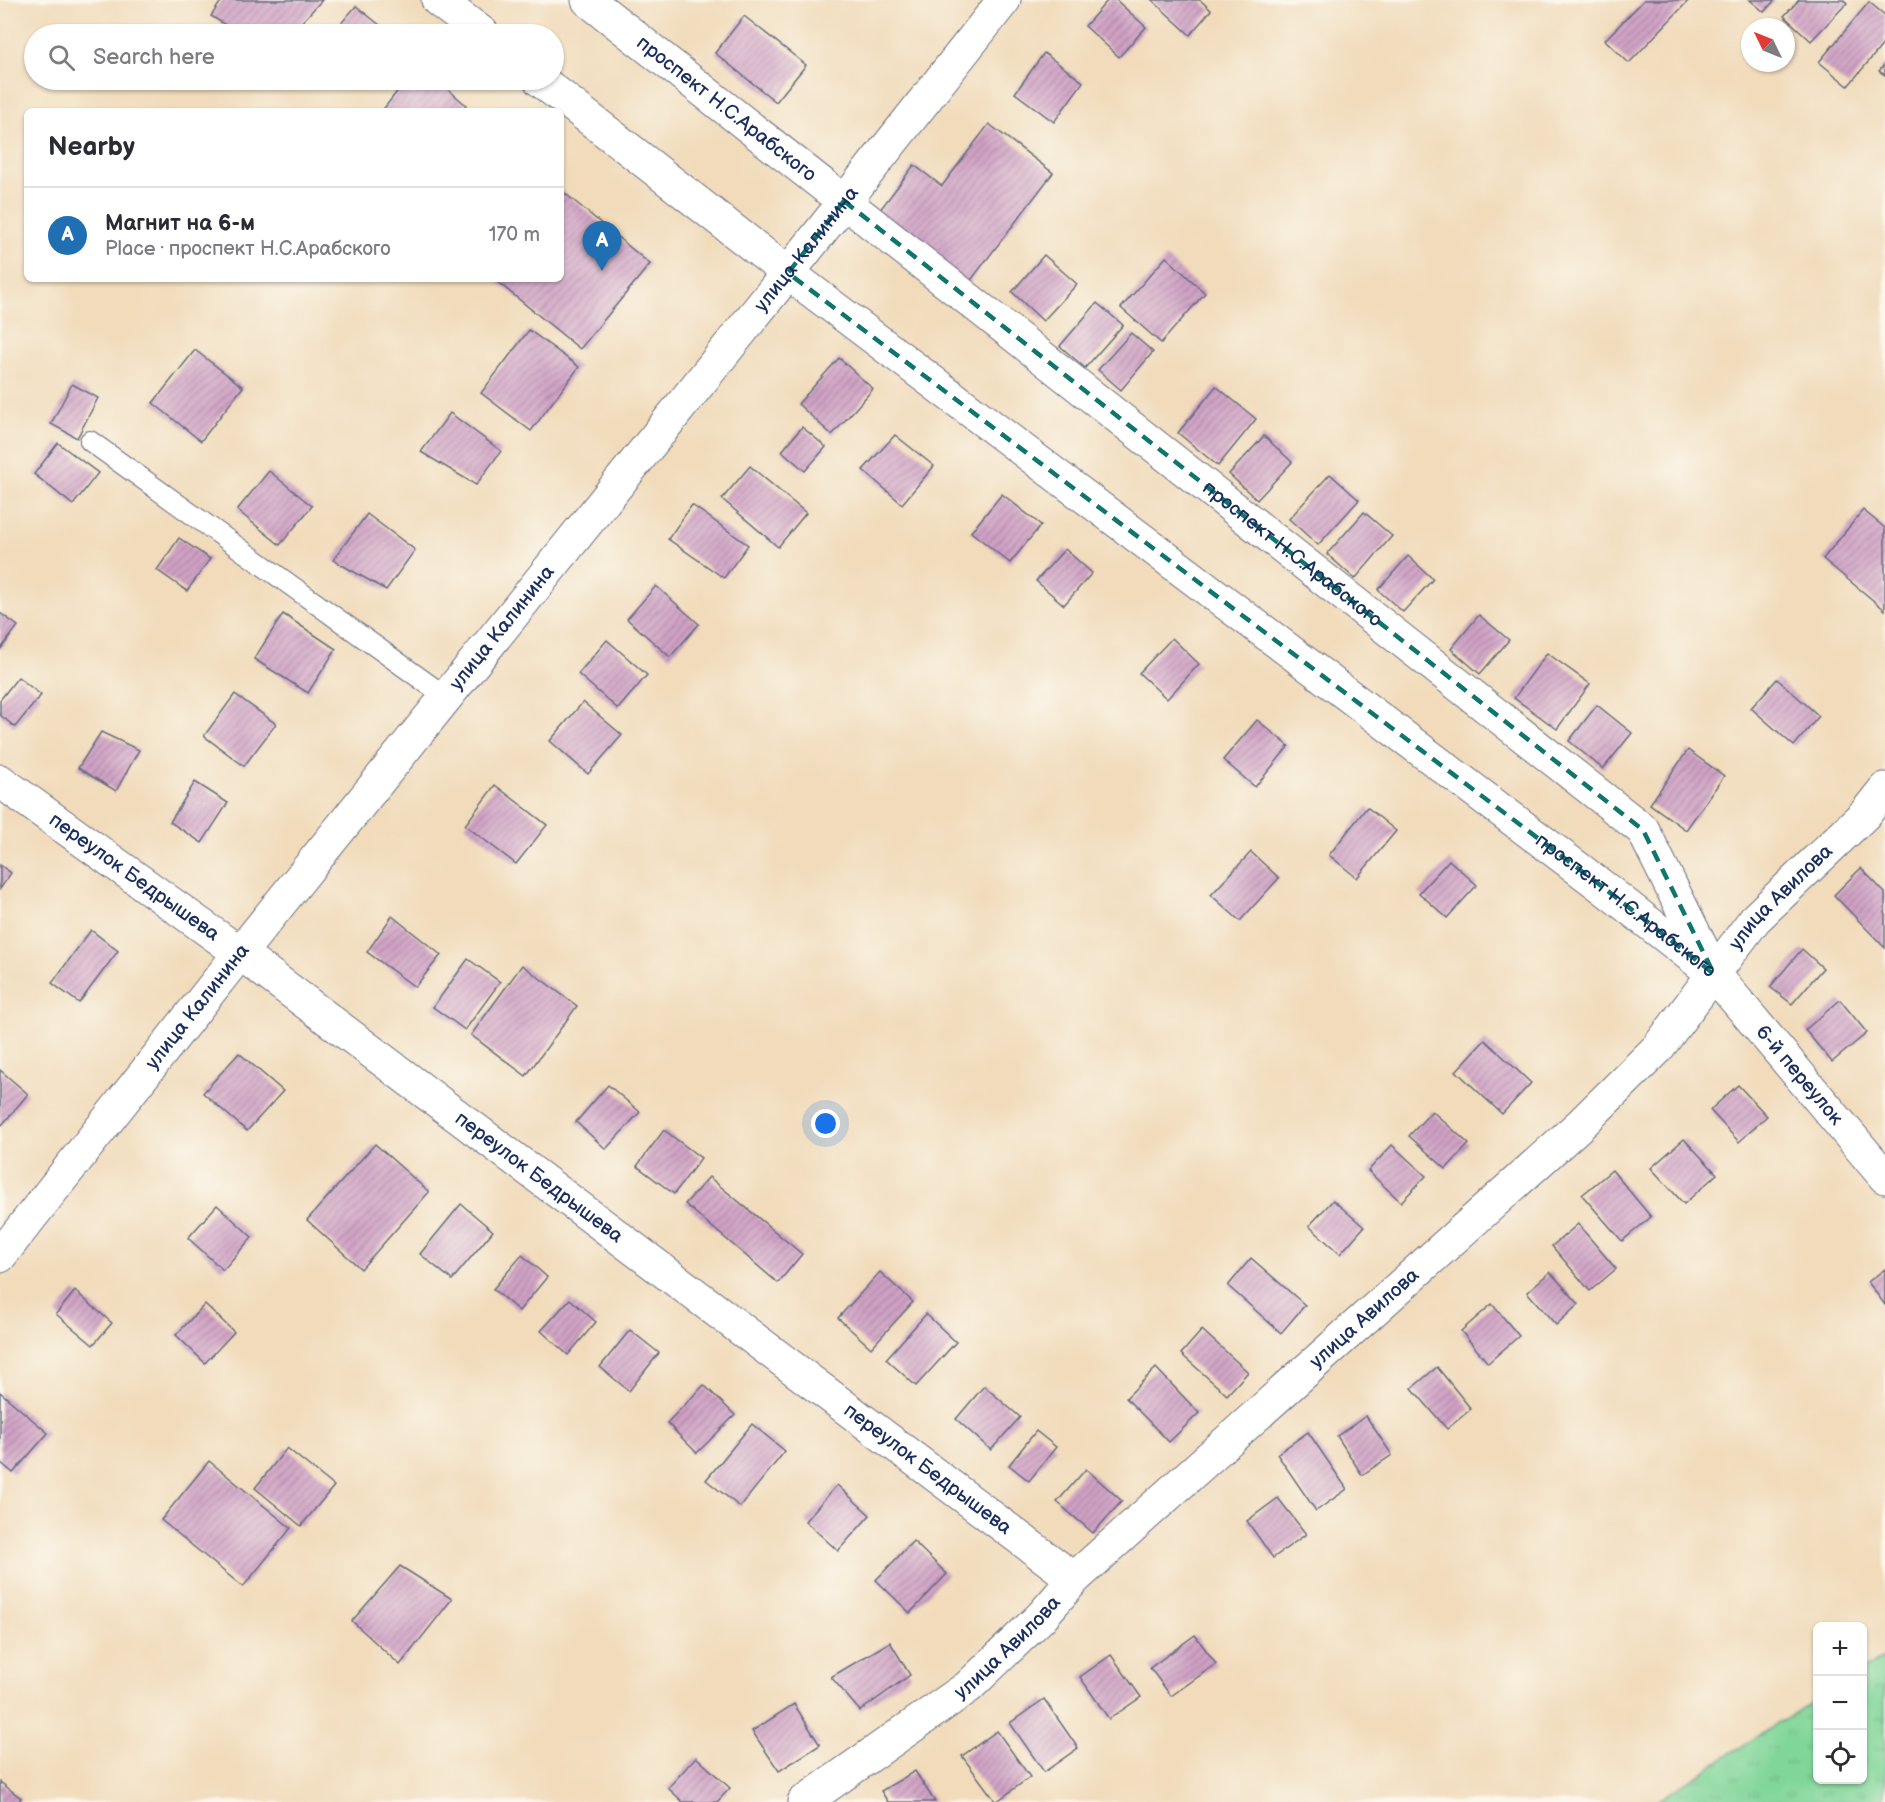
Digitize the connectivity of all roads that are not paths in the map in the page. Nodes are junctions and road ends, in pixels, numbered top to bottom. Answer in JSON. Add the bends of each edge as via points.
{"nodes":[{"id":1,"x":438,"y":0,"type":"edge"},
{"id":2,"x":588,"y":0,"type":"edge"},
{"id":3,"x":1004,"y":0,"type":"edge"},
{"id":4,"x":470,"y":24,"type":"edge"},
{"id":5,"x":553,"y":90,"type":"edge"},
{"id":6,"x":844,"y":201,"type":"junction"},
{"id":7,"x":788,"y":273,"type":"junction"},
{"id":8,"x":90,"y":441,"type":"dead end"},
{"id":9,"x":446,"y":697,"type":"junction"},
{"id":10,"x":0,"y":781,"type":"edge"},
{"id":11,"x":1885,"y":789,"type":"edge"},
{"id":12,"x":240,"y":952,"type":"junction"},
{"id":13,"x":1714,"y":974,"type":"junction"},
{"id":14,"x":1885,"y":1177,"type":"edge"},
{"id":15,"x":0,"y":1256,"type":"edge"},
{"id":16,"x":1074,"y":1579,"type":"junction"},
{"id":17,"x":804,"y":1802,"type":"edge"}],
"edges":[{"from":1,"to":4,"type":"street"},
{"from":2,"to":6,"type":"street","name":"проспект Н.С.Арабского"},
{"from":3,"to":6,"type":"street","name":"улица Калинина"},
{"from":5,"to":7,"type":"street","name":"проспект Н.С.Арабского"},
{"from":6,"to":7,"type":"street","name":"улица Калинина"},
{"from":6,"to":13,"type":"street","name":"проспект Н.С.Арабского","via":[[1643,830]]},
{"from":7,"to":9,"type":"street","name":"улица Калинина"},
{"from":7,"to":13,"type":"street","name":"проспект Н.С.Арабского"},
{"from":8,"to":9,"type":"lane"},
{"from":9,"to":12,"type":"street","name":"улица Калинина"},
{"from":10,"to":12,"type":"street","name":"переулок Бедрышева"},
{"from":11,"to":13,"type":"street","name":"улица Авилова","via":[[1865,814],[1755,919]]},
{"from":12,"to":15,"type":"street","name":"улица Калинина"},
{"from":12,"to":16,"type":"street","name":"переулок Бедрышева"},
{"from":13,"to":14,"type":"street","name":"6-й переулок"},
{"from":13,"to":16,"type":"street","name":"улица Авилова","via":[[1657,1049],[1581,1124]]},
{"from":16,"to":17,"type":"street","name":"улица Авилова","via":[[1041,1617],[968,1687]]}]}
